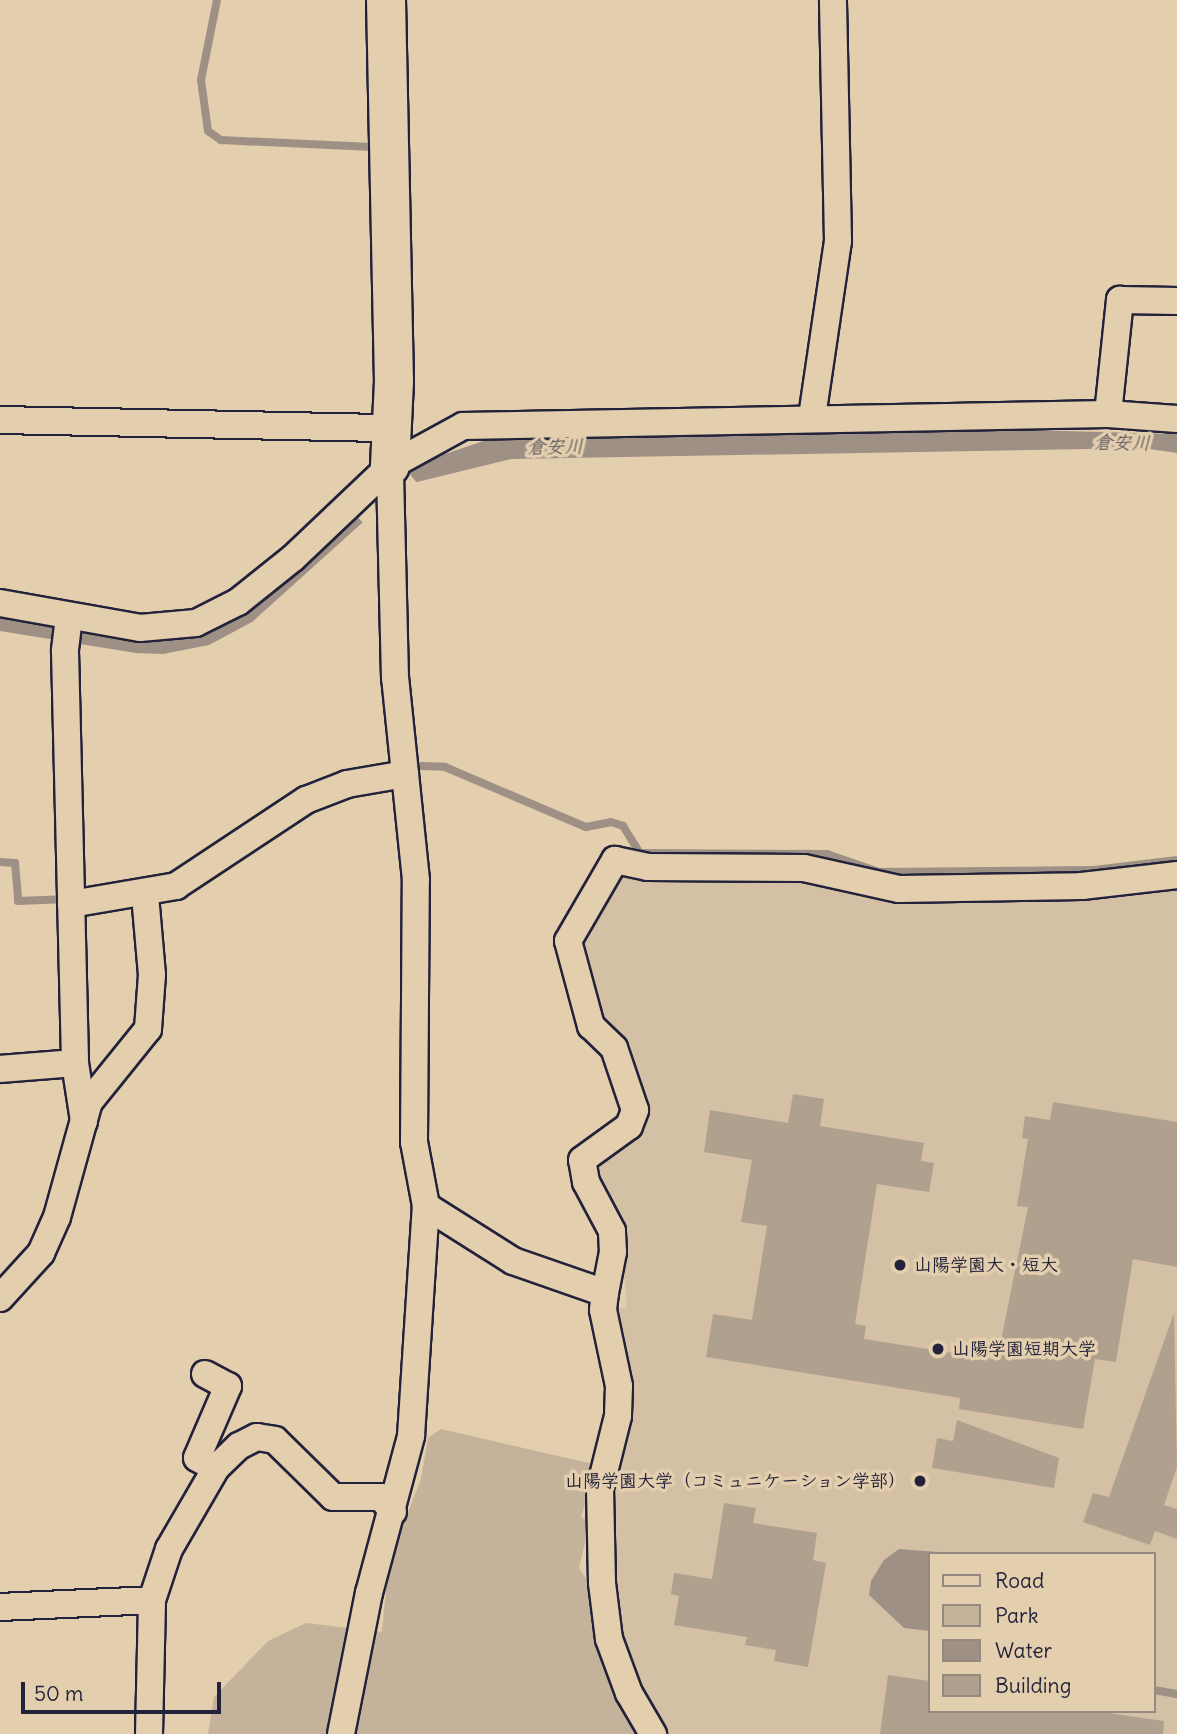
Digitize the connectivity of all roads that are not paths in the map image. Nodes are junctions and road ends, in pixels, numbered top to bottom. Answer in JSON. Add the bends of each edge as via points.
{"nodes":[{"id":1,"x":386,"y":0,"type":"edge"},
{"id":2,"x":833,"y":0,"type":"edge"},
{"id":3,"x":1177,"y":301,"type":"edge"},
{"id":4,"x":1108,"y":414,"type":"junction"},
{"id":5,"x":813,"y":417,"type":"junction"},
{"id":6,"x":1177,"y":419,"type":"edge"},
{"id":7,"x":0,"y":420,"type":"edge"},
{"id":8,"x":392,"y":428,"type":"junction"},
{"id":9,"x":391,"y":483,"type":"junction"},
{"id":10,"x":0,"y":603,"type":"edge"},
{"id":11,"x":68,"y":628,"type":"junction"},
{"id":12,"x":405,"y":774,"type":"junction"},
{"id":13,"x":1177,"y":875,"type":"edge"},
{"id":14,"x":145,"y":895,"type":"junction"},
{"id":15,"x":71,"y":900,"type":"junction"},
{"id":16,"x":75,"y":1063,"type":"junction"},
{"id":17,"x":0,"y":1069,"type":"edge"},
{"id":18,"x":84,"y":1121,"type":"junction"},
{"id":19,"x":426,"y":1206,"type":"junction"},
{"id":20,"x":605,"y":1293,"type":"junction"},
{"id":21,"x":0,"y":1298,"type":"edge"},
{"id":22,"x":205,"y":1374,"type":"dead end"},
{"id":23,"x":216,"y":1468,"type":"junction"},
{"id":24,"x":393,"y":1512,"type":"junction"},
{"id":25,"x":152,"y":1600,"type":"junction"},
{"id":26,"x":0,"y":1607,"type":"edge"},
{"id":27,"x":149,"y":1734,"type":"edge"},
{"id":28,"x":341,"y":1734,"type":"edge"},
{"id":29,"x":653,"y":1734,"type":"edge"}],
"edges":[{"from":1,"to":8,"type":"street"},
{"from":2,"to":5,"type":"street","via":[[838,241]]},
{"from":3,"to":4,"type":"street","via":[[1120,300]]},
{"from":4,"to":5,"type":"street"},
{"from":4,"to":6,"type":"street"},
{"from":5,"to":9,"type":"street","via":[[463,426]]},
{"from":7,"to":8,"type":"street"},
{"from":8,"to":9,"type":"street"},
{"from":9,"to":11,"type":"street","via":[[218,614],[168,628]]},
{"from":9,"to":12,"type":"street","via":[[395,678]]},
{"from":10,"to":11,"type":"street"},
{"from":11,"to":15,"type":"street"},
{"from":12,"to":14,"type":"street","via":[[347,784],[306,800],[176,886]]},
{"from":12,"to":19,"type":"street","via":[[416,880],[414,1142]]},
{"from":13,"to":20,"type":"street","via":[[1082,886],[899,888],[804,868],[648,867],[615,860],[568,941],[591,1026],[614,1048],[635,1110],[629,1126],[582,1160],[586,1182],[612,1231]]},
{"from":14,"to":15,"type":"street"},
{"from":14,"to":18,"type":"street","via":[[152,975],[148,1030],[89,1102]]},
{"from":15,"to":16,"type":"street"},
{"from":16,"to":17,"type":"street"},
{"from":16,"to":18,"type":"street"},
{"from":18,"to":21,"type":"street","via":[[57,1217],[41,1253]]},
{"from":19,"to":20,"type":"street","via":[[513,1261]]},
{"from":19,"to":24,"type":"street","via":[[411,1436]]},
{"from":20,"to":29,"type":"street","via":[[603,1310],[619,1387],[618,1416],[600,1488],[602,1583],[609,1639],[629,1693]]},
{"from":22,"to":23,"type":"street","via":[[228,1386],[197,1458]]},
{"from":23,"to":24,"type":"street","via":[[239,1446],[257,1437],[275,1440],[333,1497],[381,1497]]},
{"from":23,"to":25,"type":"street","via":[[169,1549]]},
{"from":24,"to":28,"type":"street","via":[[369,1593]]},
{"from":25,"to":26,"type":"street"},
{"from":25,"to":27,"type":"street"}]}
